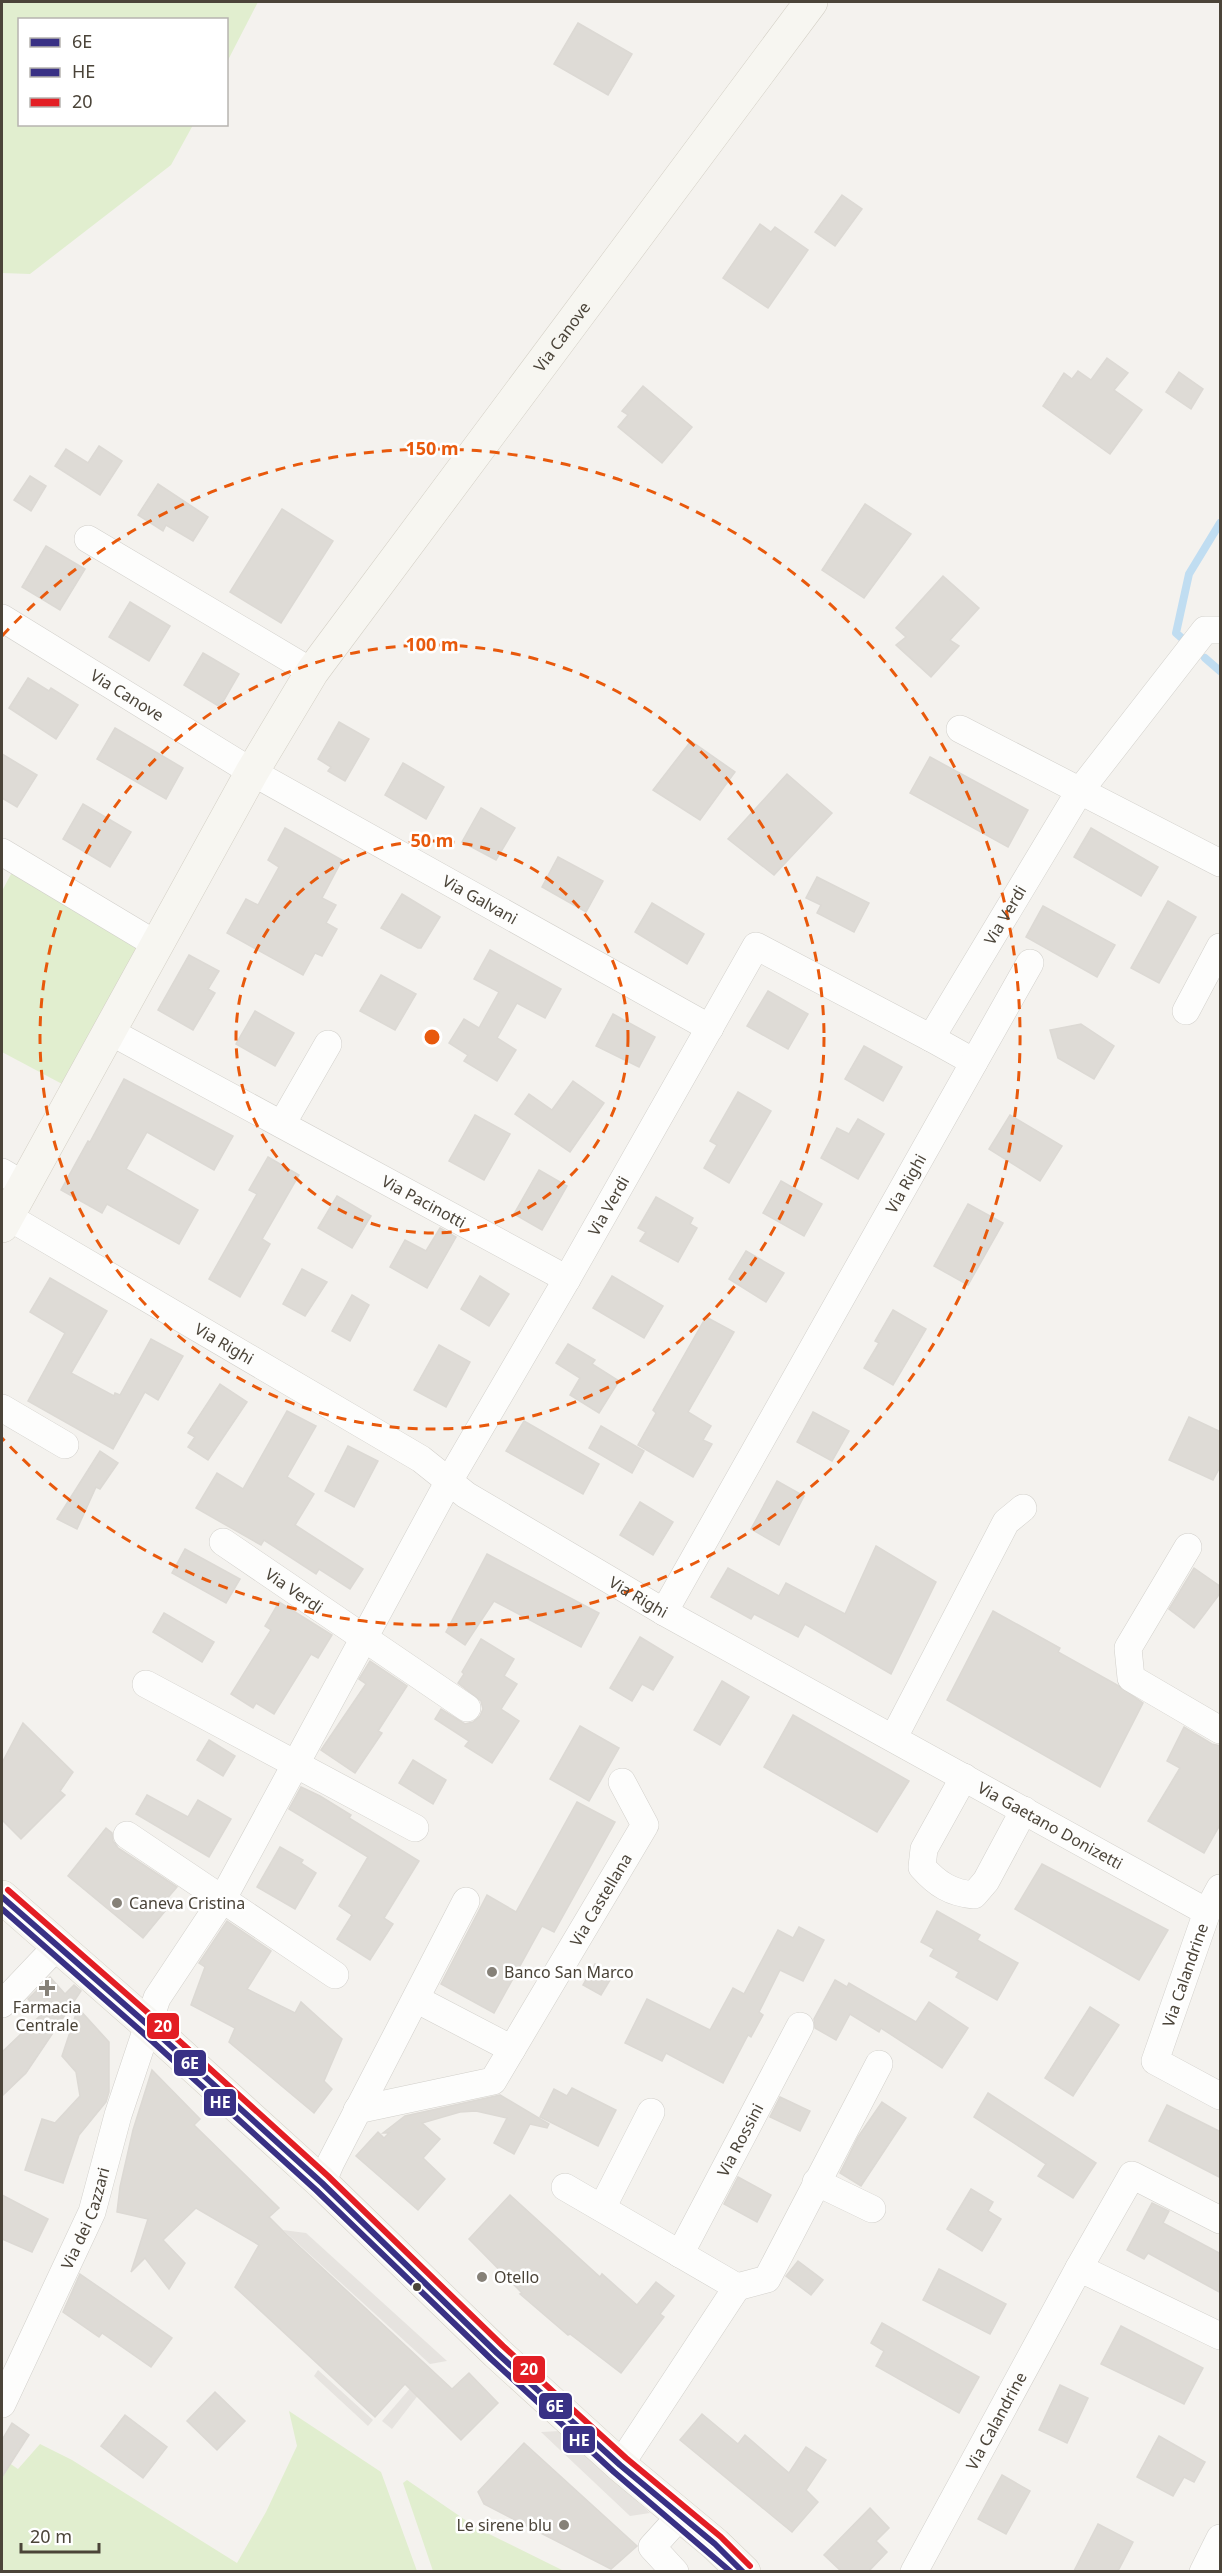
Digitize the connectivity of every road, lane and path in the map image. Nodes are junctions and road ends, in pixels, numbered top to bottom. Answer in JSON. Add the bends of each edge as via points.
{"nodes":[{"id":1,"x":811,"y":2,"type":"edge"},
{"id":2,"x":88,"y":539,"type":"dead end"},
{"id":3,"x":2,"y":618,"type":"edge"},
{"id":4,"x":1221,"y":630,"type":"edge"},
{"id":5,"x":312,"y":672,"type":"junction"},
{"id":6,"x":960,"y":729,"type":"dead end"},
{"id":7,"x":252,"y":772,"type":"junction"},
{"id":8,"x":1080,"y":792,"type":"junction"},
{"id":9,"x":2,"y":852,"type":"edge"},
{"id":10,"x":1221,"y":864,"type":"edge"},
{"id":11,"x":157,"y":945,"type":"junction"},
{"id":12,"x":1221,"y":947,"type":"edge"},
{"id":13,"x":1030,"y":963,"type":"dead end"},
{"id":14,"x":1186,"y":1011,"type":"dead end"},
{"id":15,"x":710,"y":1028,"type":"junction"},
{"id":16,"x":109,"y":1031,"type":"junction"},
{"id":17,"x":931,"y":1038,"type":"junction"},
{"id":18,"x":328,"y":1044,"type":"dead end"},
{"id":19,"x":974,"y":1062,"type":"junction"},
{"id":20,"x":282,"y":1124,"type":"junction"},
{"id":21,"x":13,"y":1179,"type":"edge"},
{"id":22,"x":4,"y":1221,"type":"edge"},
{"id":23,"x":567,"y":1279,"type":"junction"},
{"id":24,"x":2,"y":1408,"type":"edge"},
{"id":25,"x":65,"y":1445,"type":"dead end"},
{"id":26,"x":449,"y":1481,"type":"junction"},
{"id":27,"x":1023,"y":1508,"type":"dead end"},
{"id":28,"x":223,"y":1542,"type":"dead end"},
{"id":29,"x":1188,"y":1547,"type":"dead end"},
{"id":30,"x":664,"y":1612,"type":"junction"},
{"id":31,"x":364,"y":1638,"type":"junction"},
{"id":32,"x":146,"y":1684,"type":"dead end"},
{"id":33,"x":467,"y":1708,"type":"dead end"},
{"id":34,"x":1221,"y":1730,"type":"edge"},
{"id":35,"x":894,"y":1737,"type":"junction"},
{"id":36,"x":296,"y":1764,"type":"junction"},
{"id":37,"x":964,"y":1777,"type":"junction"},
{"id":38,"x":622,"y":1782,"type":"dead end"},
{"id":39,"x":1024,"y":1810,"type":"junction"},
{"id":40,"x":415,"y":1828,"type":"dead end"},
{"id":41,"x":127,"y":1835,"type":"dead end"},
{"id":42,"x":1221,"y":1888,"type":"edge"},
{"id":43,"x":2,"y":1897,"type":"edge"},
{"id":44,"x":222,"y":1900,"type":"junction"},
{"id":45,"x":466,"y":1901,"type":"dead end"},
{"id":46,"x":1207,"y":1912,"type":"junction"},
{"id":47,"x":58,"y":1946,"type":"junction"},
{"id":48,"x":335,"y":1975,"type":"dead end"},
{"id":49,"x":416,"y":1999,"type":"junction"},
{"id":50,"x":2,"y":2004,"type":"edge"},
{"id":51,"x":148,"y":2025,"type":"junction"},
{"id":52,"x":800,"y":2026,"type":"dead end"},
{"id":53,"x":512,"y":2049,"type":"junction"},
{"id":54,"x":879,"y":2064,"type":"dead end"},
{"id":55,"x":1221,"y":2096,"type":"edge"},
{"id":56,"x":357,"y":2109,"type":"junction"},
{"id":57,"x":651,"y":2112,"type":"dead end"},
{"id":58,"x":816,"y":2182,"type":"junction"},
{"id":59,"x":322,"y":2183,"type":"junction"},
{"id":60,"x":565,"y":2187,"type":"dead end"},
{"id":61,"x":602,"y":2208,"type":"junction"},
{"id":62,"x":872,"y":2209,"type":"dead end"},
{"id":63,"x":1221,"y":2220,"type":"edge"},
{"id":64,"x":680,"y":2254,"type":"junction"},
{"id":65,"x":1079,"y":2268,"type":"junction"},
{"id":66,"x":737,"y":2287,"type":"junction"},
{"id":67,"x":1221,"y":2337,"type":"edge"},
{"id":68,"x":2,"y":2404,"type":"edge"},
{"id":69,"x":620,"y":2465,"type":"junction"},
{"id":70,"x":681,"y":2515,"type":"junction"},
{"id":71,"x":1221,"y":2538,"type":"edge"},
{"id":72,"x":675,"y":2571,"type":"edge"},
{"id":73,"x":744,"y":2571,"type":"edge"},
{"id":74,"x":914,"y":2571,"type":"edge"},
{"id":75,"x":1203,"y":2571,"type":"edge"}],
"edges":[{"from":1,"to":5,"type":"street","name":"Via Canove"},
{"from":2,"to":5,"type":"street"},
{"from":3,"to":7,"type":"street","name":"Via Canove"},
{"from":4,"to":8,"type":"street","name":"Via Verdi","via":[[1205,630]]},
{"from":5,"to":7,"type":"street","name":"Via Canove"},
{"from":6,"to":8,"type":"street"},
{"from":7,"to":11,"type":"street","name":"Via Canove"},
{"from":7,"to":15,"type":"street","name":"Via Galvani"},
{"from":8,"to":10,"type":"street"},
{"from":8,"to":17,"type":"street","name":"Via Verdi"},
{"from":9,"to":11,"type":"street"},
{"from":11,"to":16,"type":"street","name":"Via Canove"},
{"from":12,"to":14,"type":"street"},
{"from":13,"to":19,"type":"street","name":"Via Righi"},
{"from":15,"to":17,"type":"street","name":"Via Verdi","via":[[756,946]]},
{"from":15,"to":23,"type":"street","name":"Via Verdi"},
{"from":16,"to":20,"type":"street","name":"Via Pacinotti"},
{"from":16,"to":21,"type":"street","name":"Via Canove"},
{"from":17,"to":19,"type":"street","name":"Via Verdi"},
{"from":18,"to":20,"type":"street"},
{"from":19,"to":30,"type":"street","name":"Via Righi"},
{"from":20,"to":23,"type":"street","name":"Via Pacinotti"},
{"from":21,"to":22,"type":"street","name":"Via Canove"},
{"from":22,"to":26,"type":"street","name":"Via Righi","via":[[421,1459]]},
{"from":23,"to":26,"type":"street","name":"Via Verdi"},
{"from":24,"to":25,"type":"street"},
{"from":26,"to":30,"type":"street","name":"Via Righi","via":[[466,1495]]},
{"from":26,"to":31,"type":"street","name":"Via Verdi"},
{"from":27,"to":35,"type":"street","via":[[1006,1522]]},
{"from":28,"to":31,"type":"street","name":"Via Verdi"},
{"from":29,"to":34,"type":"street","via":[[1128,1648],[1131,1678]]},
{"from":30,"to":35,"type":"street","name":"Via Gaetano Donizetti"},
{"from":31,"to":33,"type":"street","name":"Via Verdi"},
{"from":31,"to":36,"type":"street","name":"Via Verdi"},
{"from":32,"to":36,"type":"street"},
{"from":35,"to":37,"type":"street","name":"Via Gaetano Donizetti"},
{"from":36,"to":40,"type":"street"},
{"from":36,"to":44,"type":"street","name":"Via Verdi"},
{"from":37,"to":39,"type":"street","name":"Via Gaetano Donizetti"},
{"from":37,"to":39,"type":"street","via":[[924,1849],[922,1867],[936,1882],[956,1894],[974,1895],[986,1881]]},
{"from":38,"to":53,"type":"street","name":"Via Castellana","via":[[645,1825]]},
{"from":39,"to":46,"type":"street","name":"Via Gaetano Donizetti"},
{"from":41,"to":44,"type":"street"},
{"from":42,"to":46,"type":"street","name":"Via Calandrine"},
{"from":43,"to":47,"type":"street"},
{"from":44,"to":48,"type":"street"},
{"from":44,"to":51,"type":"street","name":"Via Verdi","via":[[157,1998]]},
{"from":45,"to":49,"type":"street"},
{"from":46,"to":55,"type":"street","name":"Via Calandrine","via":[[1155,2061]]},
{"from":47,"to":50,"type":"street"},
{"from":47,"to":51,"type":"street"},
{"from":49,"to":53,"type":"street"},
{"from":49,"to":56,"type":"street"},
{"from":51,"to":59,"type":"street"},
{"from":51,"to":68,"type":"street","name":"Via dei Cazzari","via":[[92,2212]]},
{"from":52,"to":64,"type":"street","name":"Via Rossini"},
{"from":53,"to":56,"type":"street","name":"Via Castellana","via":[[493,2081]]},
{"from":54,"to":58,"type":"street"},
{"from":56,"to":59,"type":"street"},
{"from":57,"to":61,"type":"street"},
{"from":58,"to":62,"type":"street"},
{"from":58,"to":66,"type":"street","via":[[767,2279]]},
{"from":59,"to":69,"type":"street","via":[[497,2353]]},
{"from":60,"to":61,"type":"street"},
{"from":61,"to":64,"type":"street"},
{"from":63,"to":65,"type":"street","name":"Via Calandrine","via":[[1132,2175]]},
{"from":64,"to":66,"type":"street"},
{"from":65,"to":67,"type":"street"},
{"from":65,"to":74,"type":"street","name":"Via Calandrine"},
{"from":66,"to":69,"type":"street"},
{"from":69,"to":70,"type":"street"},
{"from":70,"to":72,"type":"street","via":[[652,2547]]},
{"from":70,"to":73,"type":"street"},
{"from":71,"to":75,"type":"street"}]}
